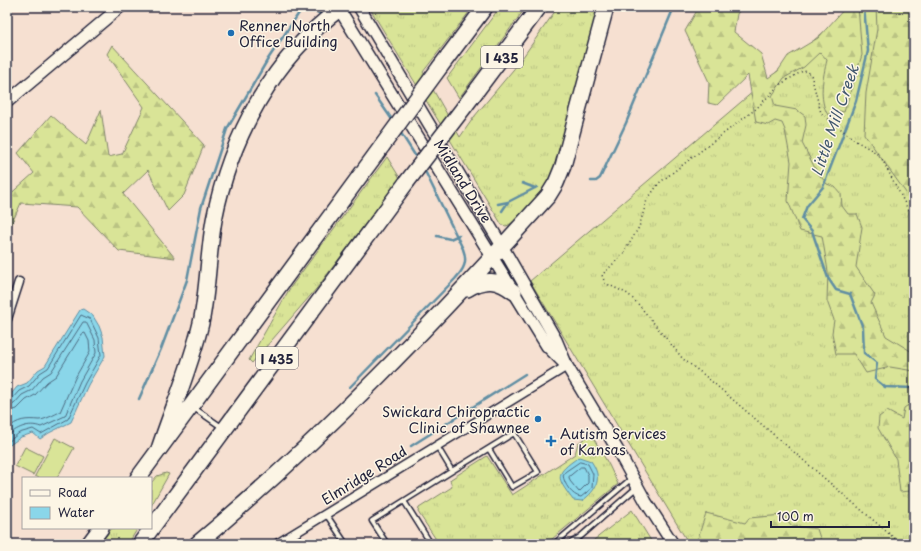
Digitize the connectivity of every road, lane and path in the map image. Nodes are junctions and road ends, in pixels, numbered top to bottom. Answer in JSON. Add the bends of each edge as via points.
{"nodes":[{"id":1,"x":120,"y":7,"type":"edge"},
{"id":2,"x":359,"y":7,"type":"edge"},
{"id":3,"x":485,"y":7,"type":"edge"},
{"id":4,"x":539,"y":7,"type":"edge"},
{"id":5,"x":606,"y":7,"type":"edge"},
{"id":6,"x":340,"y":8,"type":"edge"},
{"id":7,"x":247,"y":21,"type":"dead end"},
{"id":8,"x":244,"y":24,"type":"dead end"},
{"id":9,"x":7,"y":102,"type":"edge"},
{"id":10,"x":914,"y":221,"type":"edge"},
{"id":11,"x":497,"y":251,"type":"junction"},
{"id":12,"x":19,"y":282,"type":"dead end"},
{"id":13,"x":514,"y":292,"type":"junction"},
{"id":14,"x":459,"y":294,"type":"junction"},
{"id":15,"x":7,"y":319,"type":"edge"},
{"id":16,"x":567,"y":366,"type":"junction"},
{"id":17,"x":191,"y":406,"type":"junction"},
{"id":18,"x":225,"y":429,"type":"junction"},
{"id":19,"x":437,"y":445,"type":"junction"},
{"id":20,"x":489,"y":448,"type":"junction"},
{"id":21,"x":159,"y":449,"type":"junction"},
{"id":22,"x":452,"y":471,"type":"junction"},
{"id":23,"x":139,"y":477,"type":"edge"},
{"id":24,"x":635,"y":482,"type":"junction"},
{"id":25,"x":404,"y":501,"type":"junction"},
{"id":26,"x":326,"y":514,"type":"junction"},
{"id":27,"x":152,"y":528,"type":"edge"},
{"id":28,"x":99,"y":529,"type":"edge"},
{"id":29,"x":151,"y":529,"type":"edge"},
{"id":30,"x":89,"y":544,"type":"edge"},
{"id":31,"x":140,"y":544,"type":"edge"},
{"id":32,"x":197,"y":544,"type":"edge"},
{"id":33,"x":277,"y":544,"type":"edge"},
{"id":34,"x":346,"y":544,"type":"edge"},
{"id":35,"x":387,"y":544,"type":"edge"},
{"id":36,"x":431,"y":544,"type":"edge"},
{"id":37,"x":554,"y":544,"type":"edge"},
{"id":38,"x":569,"y":544,"type":"edge"},
{"id":39,"x":673,"y":544,"type":"edge"},
{"id":40,"x":901,"y":544,"type":"edge"}],
"edges":[{"from":1,"to":9,"type":"main road"},
{"from":2,"to":11,"type":"main road","name":"Midland Drive"},
{"from":3,"to":17,"type":"highway","number":"I 435","bridge":true},
{"from":4,"to":18,"type":"highway","number":"I 435","bridge":true,"via":[[406,182]]},
{"from":5,"to":11,"type":"highway","via":[[563,166],[556,183],[548,196]]},
{"from":6,"to":11,"type":"main road","name":"Midland Drive"},
{"from":6,"to":21,"type":"highway","via":[[305,39],[277,73],[254,108],[236,145],[214,222],[205,301],[196,340]]},
{"from":7,"to":8,"type":"path"},
{"from":10,"to":40,"type":"path","via":[[882,159],[826,117],[818,106],[811,75],[803,71],[780,85],[757,108],[659,183],[647,200],[638,227],[624,253],[602,275],[605,283],[628,294],[639,305],[683,359]]},
{"from":11,"to":13,"type":"main road","name":"Midland Drive"},
{"from":11,"to":14,"type":"highway"},
{"from":11,"to":16,"type":"main road","name":"Midland Drive","via":[[556,340]]},
{"from":12,"to":15,"type":"street"},
{"from":13,"to":14,"type":"highway","via":[[499,282],[486,280]]},
{"from":13,"to":16,"type":"main road","name":"Midland Drive","via":[[547,346]]},
{"from":14,"to":32,"type":"highway","via":[[306,448]]},
{"from":16,"to":19,"type":"street","name":"Elmridge Road"},
{"from":16,"to":24,"type":"main road","name":"Midland Drive"},
{"from":17,"to":18,"type":"lane"},
{"from":17,"to":21,"type":"highway","number":"I 435"},
{"from":18,"to":27,"type":"highway","number":"I 435"},
{"from":19,"to":22,"type":"lane"},
{"from":19,"to":26,"type":"street","name":"Elmridge Road"},
{"from":20,"to":20,"type":"lane","via":[[514,432],[538,472],[512,487]]},
{"from":20,"to":22,"type":"lane"},
{"from":21,"to":23,"type":"highway","number":"I 435"},
{"from":22,"to":25,"type":"lane"},
{"from":24,"to":37,"type":"lane"},
{"from":24,"to":38,"type":"lane","via":[[580,537]]},
{"from":24,"to":39,"type":"main road","name":"Midland Drive"},
{"from":25,"to":35,"type":"lane","via":[[372,521]]},
{"from":25,"to":36,"type":"lane"},
{"from":26,"to":33,"type":"street","name":"Elmridge Road"},
{"from":26,"to":34,"type":"lane"},
{"from":28,"to":30,"type":"highway"},
{"from":29,"to":31,"type":"highway","number":"I 435"}]}
